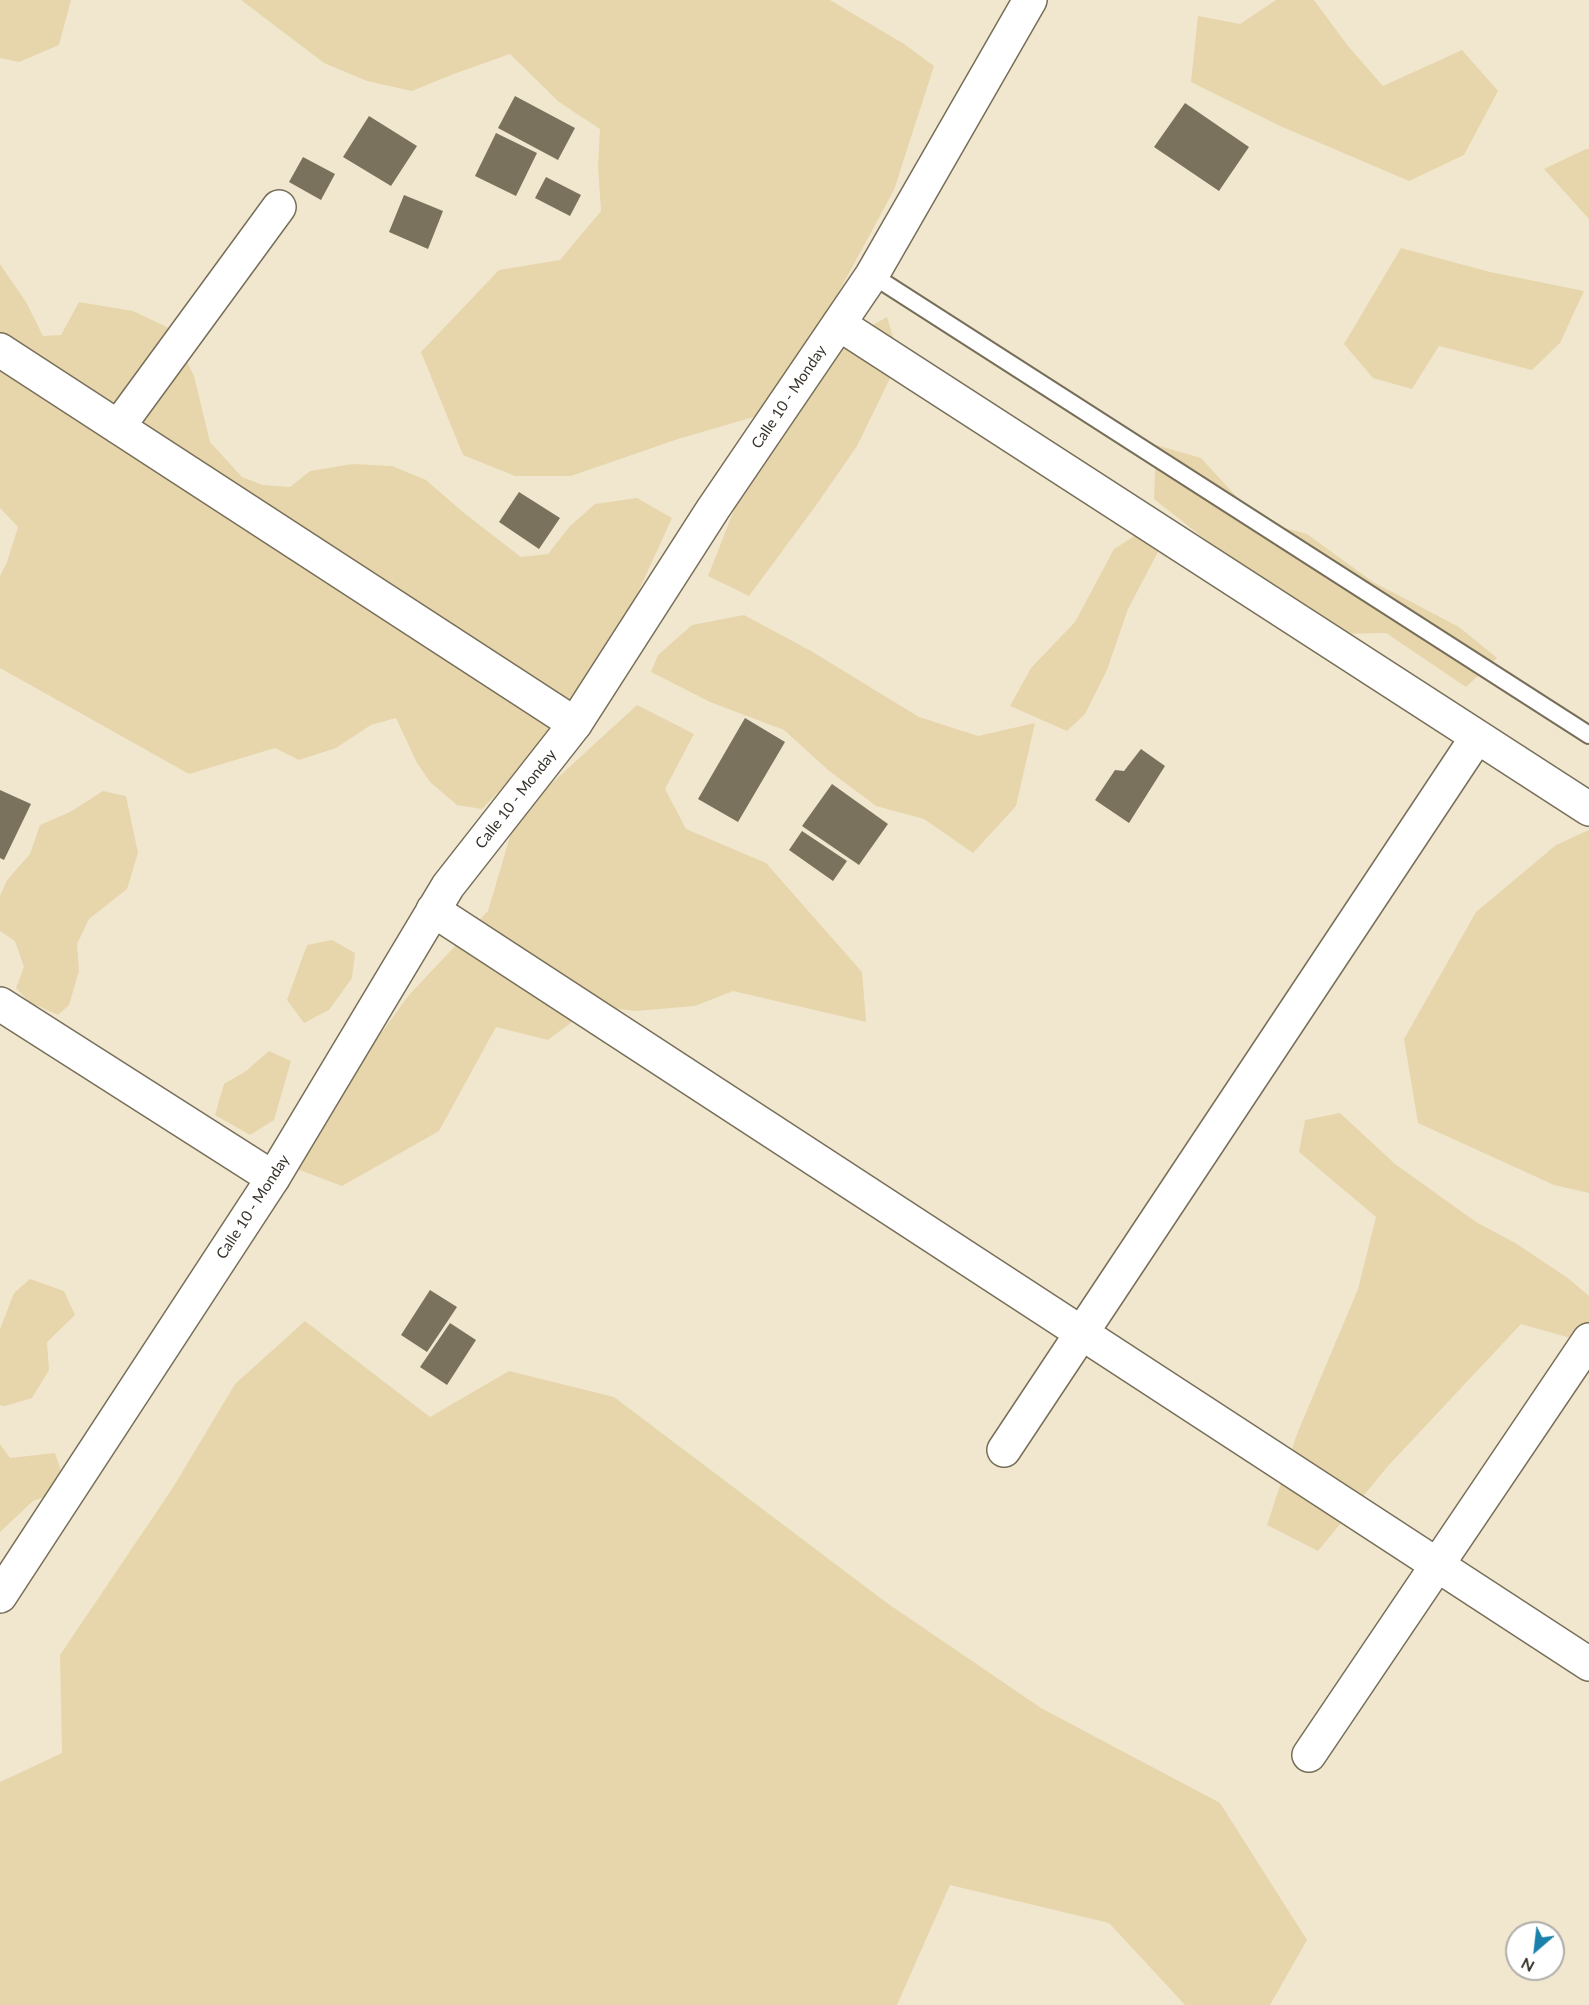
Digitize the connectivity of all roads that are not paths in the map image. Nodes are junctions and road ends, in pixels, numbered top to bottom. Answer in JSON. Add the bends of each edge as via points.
{"nodes":[{"id":1,"x":1030,"y":0,"type":"edge"},
{"id":2,"x":279,"y":207,"type":"dead end"},
{"id":3,"x":872,"y":275,"type":"junction"},
{"id":4,"x":839,"y":324,"type":"junction"},
{"id":5,"x":0,"y":350,"type":"edge"},
{"id":6,"x":118,"y":427,"type":"junction"},
{"id":7,"x":575,"y":724,"type":"junction"},
{"id":8,"x":1589,"y":735,"type":"edge"},
{"id":9,"x":1477,"y":737,"type":"junction"},
{"id":10,"x":1589,"y":809,"type":"edge"},
{"id":11,"x":434,"y":910,"type":"junction"},
{"id":12,"x":0,"y":1004,"type":"edge"},
{"id":13,"x":273,"y":1178,"type":"junction"},
{"id":14,"x":1082,"y":1333,"type":"junction"},
{"id":15,"x":1589,"y":1340,"type":"edge"},
{"id":16,"x":1004,"y":1450,"type":"dead end"},
{"id":17,"x":1437,"y":1565,"type":"junction"},
{"id":18,"x":0,"y":1596,"type":"edge"},
{"id":19,"x":1589,"y":1665,"type":"edge"},
{"id":20,"x":1309,"y":1755,"type":"dead end"}],
"edges":[{"from":1,"to":3,"type":"street","name":"Calle 10 - Monday"},
{"from":2,"to":6,"type":"street"},
{"from":3,"to":4,"type":"street","name":"Calle 10 - Monday"},
{"from":3,"to":8,"type":"lane"},
{"from":4,"to":7,"type":"street","name":"Calle 10 - Monday","via":[[713,509]]},
{"from":4,"to":9,"type":"street"},
{"from":5,"to":6,"type":"street"},
{"from":6,"to":7,"type":"street"},
{"from":7,"to":11,"type":"street","name":"Calle 10 - Monday","via":[[448,886]]},
{"from":9,"to":10,"type":"street"},
{"from":9,"to":14,"type":"street"},
{"from":11,"to":13,"type":"street","name":"Calle 10 - Monday"},
{"from":11,"to":14,"type":"street"},
{"from":12,"to":13,"type":"street"},
{"from":13,"to":18,"type":"street","name":"Calle 10 - Monday"},
{"from":14,"to":16,"type":"street"},
{"from":14,"to":17,"type":"street"},
{"from":15,"to":17,"type":"street"},
{"from":17,"to":19,"type":"street"},
{"from":17,"to":20,"type":"street"}]}
